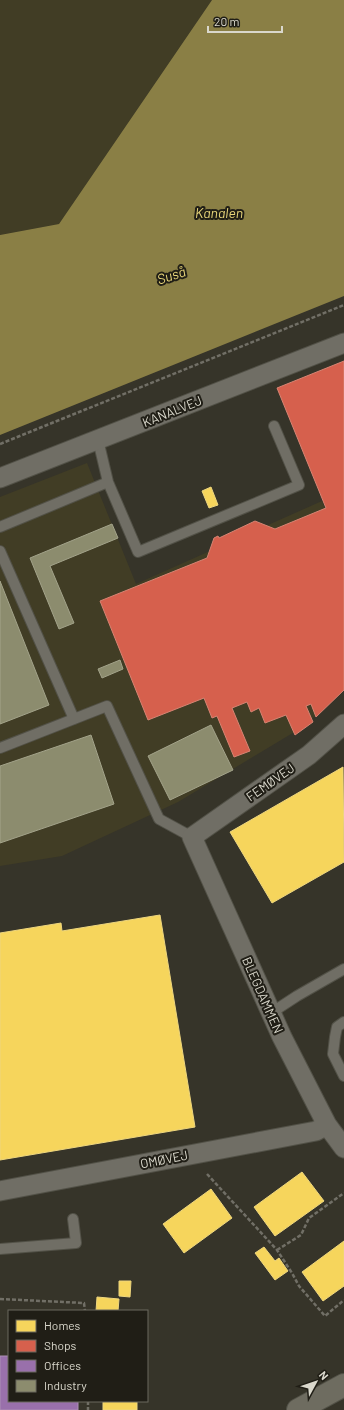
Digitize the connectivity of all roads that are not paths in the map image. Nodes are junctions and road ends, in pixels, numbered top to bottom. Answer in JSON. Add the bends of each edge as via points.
{"nodes":[{"id":1,"x":344,"y":343,"type":"edge"},
{"id":2,"x":274,"y":426,"type":"dead end"},
{"id":3,"x":98,"y":440,"type":"junction"},
{"id":4,"x":0,"y":478,"type":"edge"},
{"id":5,"x":108,"y":482,"type":"junction"},
{"id":6,"x":0,"y":527,"type":"edge"},
{"id":7,"x":0,"y":550,"type":"edge"},
{"id":8,"x":74,"y":719,"type":"junction"},
{"id":9,"x":344,"y":724,"type":"edge"},
{"id":10,"x":0,"y":748,"type":"edge"},
{"id":11,"x":192,"y":837,"type":"junction"},
{"id":12,"x":344,"y":969,"type":"edge"},
{"id":13,"x":271,"y":1013,"type":"junction"},
{"id":14,"x":344,"y":1022,"type":"edge"},
{"id":15,"x":344,"y":1076,"type":"edge"},
{"id":16,"x":328,"y":1125,"type":"junction"},
{"id":17,"x":344,"y":1148,"type":"edge"},
{"id":18,"x":0,"y":1191,"type":"edge"},
{"id":19,"x":73,"y":1219,"type":"dead end"},
{"id":20,"x":0,"y":1249,"type":"edge"},
{"id":21,"x":344,"y":1385,"type":"edge"},
{"id":22,"x":298,"y":1410,"type":"edge"}],
"edges":[{"from":1,"to":3,"type":"street","name":"KANALVEJ"},
{"from":2,"to":5,"type":"lane","via":[[299,485],[138,552]]},
{"from":3,"to":4,"type":"street","name":"KANALVEJ"},
{"from":3,"to":5,"type":"lane"},
{"from":5,"to":6,"type":"lane"},
{"from":7,"to":8,"type":"lane"},
{"from":8,"to":10,"type":"lane"},
{"from":8,"to":11,"type":"lane","via":[[107,706],[159,819]]},
{"from":9,"to":11,"type":"street","name":"FEMØVEJ","via":[[309,755]]},
{"from":11,"to":13,"type":"street","name":"BLEGDAMMEN"},
{"from":12,"to":13,"type":"lane"},
{"from":13,"to":16,"type":"street","name":"BLEGDAMMEN"},
{"from":14,"to":15,"type":"lane","via":[[337,1027],[333,1054]]},
{"from":16,"to":17,"type":"street","name":"BLEGDAMMEN"},
{"from":16,"to":18,"type":"street","name":"OMØVEJ","via":[[316,1131]]},
{"from":19,"to":20,"type":"lane","via":[[76,1243]]},
{"from":21,"to":22,"type":"street"}]}
